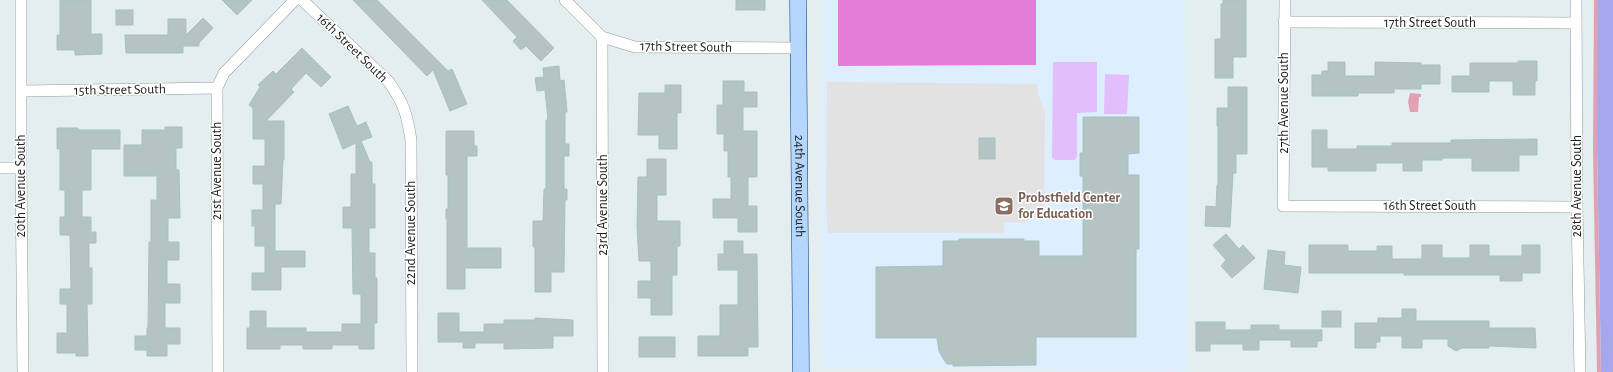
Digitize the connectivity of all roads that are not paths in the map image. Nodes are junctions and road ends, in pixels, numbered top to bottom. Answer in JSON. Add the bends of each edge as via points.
{"nodes":[{"id":1,"x":21,"y":0,"type":"edge"},
{"id":2,"x":295,"y":0,"type":"edge"},
{"id":3,"x":302,"y":0,"type":"edge"},
{"id":4,"x":565,"y":0,"type":"edge"},
{"id":5,"x":798,"y":0,"type":"edge"},
{"id":6,"x":1285,"y":0,"type":"edge"},
{"id":7,"x":1576,"y":0,"type":"edge"},
{"id":8,"x":1284,"y":22,"type":"junction"},
{"id":9,"x":1576,"y":23,"type":"junction"},
{"id":10,"x":602,"y":37,"type":"junction"},
{"id":11,"x":799,"y":48,"type":"junction"},
{"id":12,"x":217,"y":88,"type":"junction"},
{"id":13,"x":22,"y":91,"type":"junction"},
{"id":14,"x":399,"y":97,"type":"joint"},
{"id":15,"x":0,"y":168,"type":"edge"},
{"id":16,"x":21,"y":168,"type":"junction"},
{"id":17,"x":1283,"y":206,"type":"joint"},
{"id":18,"x":1577,"y":206,"type":"junction"},
{"id":19,"x":22,"y":372,"type":"edge"},
{"id":20,"x":218,"y":372,"type":"edge"},
{"id":21,"x":412,"y":372,"type":"edge"},
{"id":22,"x":603,"y":372,"type":"edge"},
{"id":23,"x":802,"y":372,"type":"edge"},
{"id":24,"x":1580,"y":372,"type":"edge"}],
"edges":[{"from":1,"to":13,"type":"street","name":"20th Avenue South"},
{"from":2,"to":12,"type":"street","via":[[224,74]]},
{"from":3,"to":14,"type":"street","name":"16th Street South","via":[[388,82]]},
{"from":4,"to":10,"type":"street","name":"17th Street South"},
{"from":5,"to":11,"type":"street","name":"24th Avenue South"},
{"from":6,"to":8,"type":"street","name":"27th Avenue South"},
{"from":7,"to":9,"type":"street","name":"28th Avenue South"},
{"from":8,"to":9,"type":"street","name":"17th Street South"},
{"from":8,"to":17,"type":"street","name":"27th Avenue South"},
{"from":9,"to":18,"type":"street","name":"28th Avenue South"},
{"from":10,"to":11,"type":"street","name":"17th Street South","via":[[635,47]]},
{"from":10,"to":22,"type":"street","name":"23rd Avenue South"},
{"from":11,"to":23,"type":"street","name":"24th Avenue South"},
{"from":12,"to":13,"type":"street","name":"15th Street South"},
{"from":12,"to":20,"type":"street","name":"21st Avenue South"},
{"from":13,"to":16,"type":"street","name":"20th Avenue South"},
{"from":14,"to":21,"type":"street","name":"22nd Avenue South","via":[[408,116],[411,140]]},
{"from":15,"to":16,"type":"street"},
{"from":16,"to":19,"type":"street","name":"20th Avenue South"},
{"from":17,"to":18,"type":"street","name":"16th Street South"},
{"from":18,"to":24,"type":"street","name":"28th Avenue South"}]}
